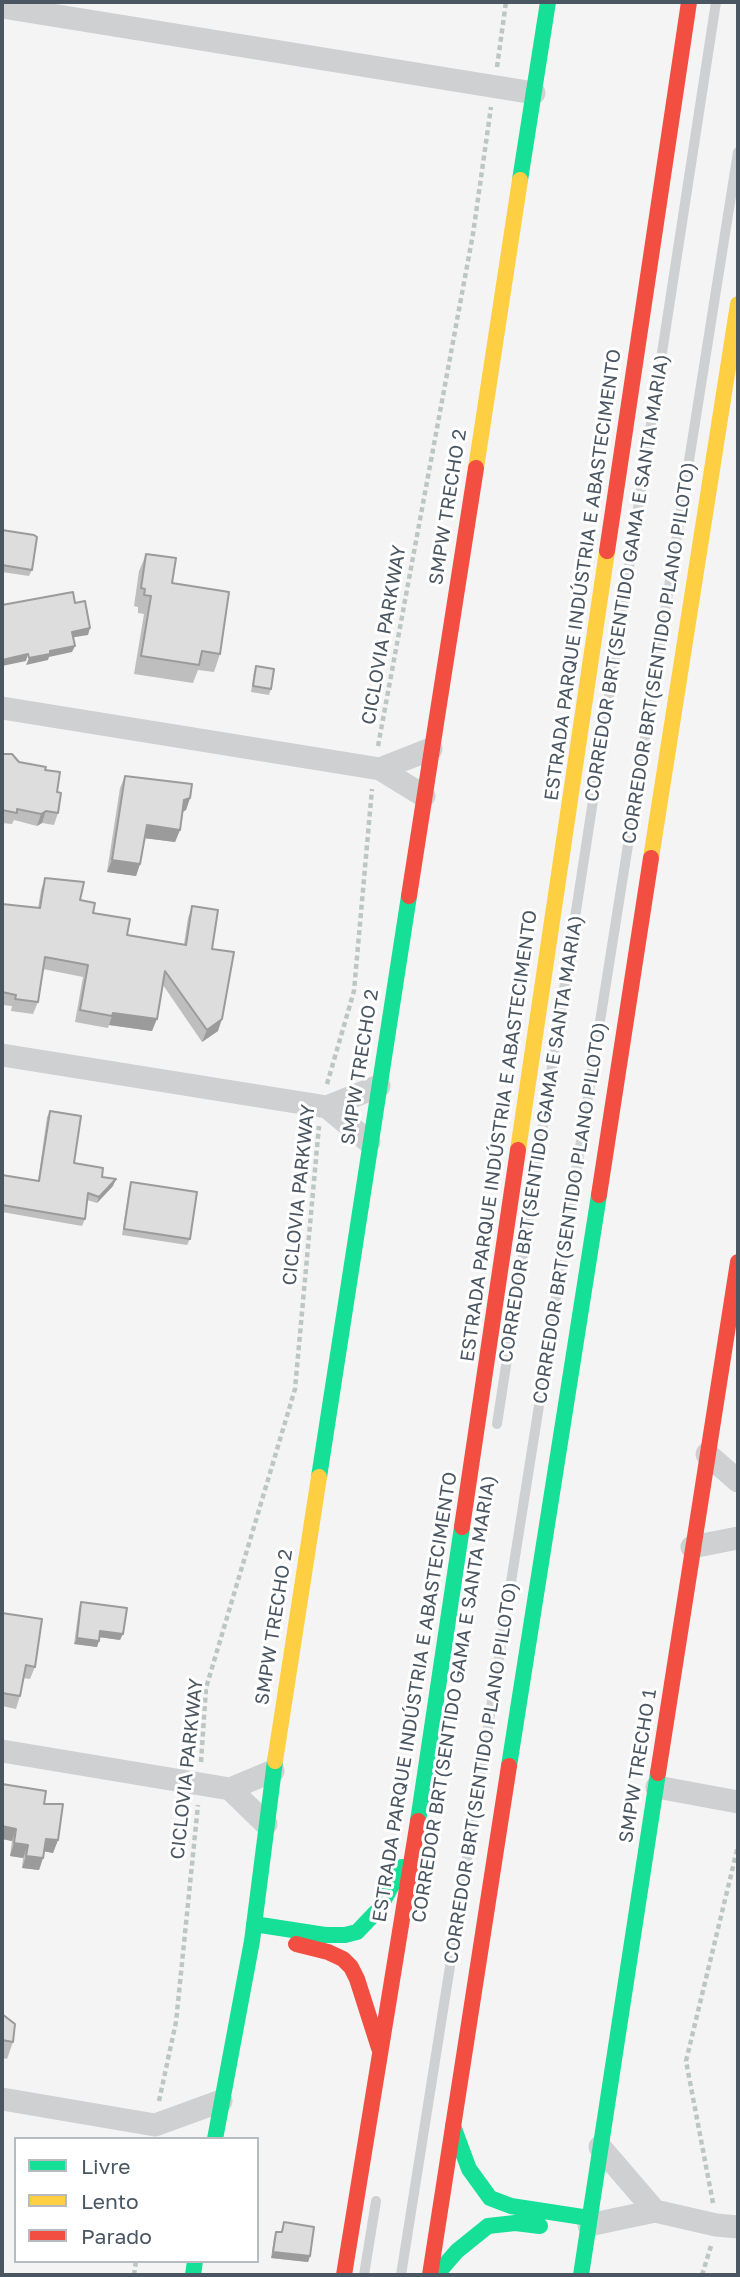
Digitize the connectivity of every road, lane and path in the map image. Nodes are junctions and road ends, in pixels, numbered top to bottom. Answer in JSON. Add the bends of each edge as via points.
{"nodes":[{"id":1,"x":506,"y":2,"type":"edge"},
{"id":2,"x":548,"y":2,"type":"edge"},
{"id":3,"x":689,"y":2,"type":"edge"},
{"id":4,"x":716,"y":2,"type":"edge"},
{"id":5,"x":2,"y":7,"type":"edge"},
{"id":6,"x":494,"y":87,"type":"junction"},
{"id":7,"x":534,"y":93,"type":"junction"},
{"id":8,"x":738,"y":152,"type":"edge"},
{"id":9,"x":738,"y":304,"type":"edge"},
{"id":10,"x":2,"y":708,"type":"edge"},
{"id":11,"x":431,"y":749,"type":"junction"},
{"id":12,"x":377,"y":768,"type":"junction"},
{"id":13,"x":424,"y":796,"type":"junction"},
{"id":14,"x":2,"y":1055,"type":"edge"},
{"id":15,"x":379,"y":1086,"type":"junction"},
{"id":16,"x":324,"y":1107,"type":"junction"},
{"id":17,"x":369,"y":1142,"type":"junction"},
{"id":18,"x":738,"y":1262,"type":"edge"},
{"id":19,"x":734,"y":1320,"type":"edge"},
{"id":20,"x":494,"y":1441,"type":"dead end"},
{"id":21,"x":707,"y":1454,"type":"junction"},
{"id":22,"x":738,"y":1480,"type":"edge"},
{"id":23,"x":738,"y":1538,"type":"edge"},
{"id":24,"x":692,"y":1547,"type":"junction"},
{"id":25,"x":2,"y":1751,"type":"edge"},
{"id":26,"x":273,"y":1771,"type":"junction"},
{"id":27,"x":200,"y":1785,"type":"junction"},
{"id":28,"x":657,"y":1787,"type":"junction"},
{"id":29,"x":230,"y":1789,"type":"junction"},
{"id":30,"x":738,"y":1802,"type":"edge"},
{"id":31,"x":266,"y":1824,"type":"junction"},
{"id":32,"x":415,"y":1844,"type":"junction"},
{"id":33,"x":738,"y":1846,"type":"edge"},
{"id":34,"x":254,"y":1924,"type":"junction"},
{"id":35,"x":252,"y":1941,"type":"junction"},
{"id":36,"x":381,"y":2056,"type":"junction"},
{"id":37,"x":2,"y":2099,"type":"edge"},
{"id":38,"x":221,"y":2101,"type":"junction"},
{"id":39,"x":453,"y":2125,"type":"junction"},
{"id":40,"x":159,"y":2130,"type":"edge"},
{"id":41,"x":215,"y":2137,"type":"edge"},
{"id":42,"x":600,"y":2147,"type":"junction"},
{"id":43,"x":377,"y":2193,"type":"dead end"},
{"id":44,"x":655,"y":2211,"type":"junction"},
{"id":45,"x":727,"y":2226,"type":"edge"},
{"id":46,"x":551,"y":2228,"type":"dead end"},
{"id":47,"x":585,"y":2228,"type":"junction"},
{"id":48,"x":344,"y":2275,"type":"edge"},
{"id":49,"x":364,"y":2275,"type":"edge"},
{"id":50,"x":401,"y":2275,"type":"edge"},
{"id":51,"x":430,"y":2275,"type":"edge"},
{"id":52,"x":436,"y":2275,"type":"edge"},
{"id":53,"x":581,"y":2275,"type":"edge"},
{"id":54,"x":702,"y":2275,"type":"edge"}],
"edges":[{"from":1,"to":6,"type":"path","name":"CICLOVIA PARKWAY"},
{"from":2,"to":7,"type":"main road","name":"SMPW TRECHO 2"},
{"from":3,"to":32,"type":"main road","name":"ESTRADA PARQUE INDÚSTRIA E ABASTECIMENTO"},
{"from":4,"to":20,"type":"lane","name":"CORREDOR BRT(SENTIDO GAMA E SANTA MARIA)"},
{"from":5,"to":6,"type":"street"},
{"from":6,"to":7,"type":"street"},
{"from":6,"to":12,"type":"path","name":"CICLOVIA PARKWAY","via":[[473,234]]},
{"from":7,"to":11,"type":"main road","name":"SMPW TRECHO 2"},
{"from":8,"to":50,"type":"lane","name":"CORREDOR BRT(SENTIDO PLANO PILOTO)"},
{"from":9,"to":39,"type":"main road"},
{"from":10,"to":12,"type":"street"},
{"from":11,"to":12,"type":"street"},
{"from":11,"to":13,"type":"main road","name":"SMPW TRECHO 2"},
{"from":12,"to":13,"type":"street"},
{"from":12,"to":16,"type":"path","name":"CICLOVIA PARKWAY","via":[[354,990]]},
{"from":13,"to":15,"type":"main road","name":"SMPW TRECHO 2"},
{"from":14,"to":16,"type":"street"},
{"from":15,"to":16,"type":"street"},
{"from":15,"to":17,"type":"main road","name":"SMPW TRECHO 2"},
{"from":16,"to":17,"type":"street"},
{"from":16,"to":27,"type":"path","name":"CICLOVIA PARKWAY","via":[[295,1390],[206,1688]]},
{"from":17,"to":26,"type":"main road","name":"SMPW TRECHO 2"},
{"from":18,"to":19,"type":"main road","name":"SMPW TRECHO 1"},
{"from":19,"to":21,"type":"main road","name":"SMPW TRECHO 1"},
{"from":21,"to":22,"type":"street"},
{"from":21,"to":24,"type":"main road","name":"SMPW TRECHO 1"},
{"from":23,"to":24,"type":"street"},
{"from":24,"to":28,"type":"main road","name":"SMPW TRECHO 1"},
{"from":25,"to":27,"type":"street"},
{"from":26,"to":29,"type":"street"},
{"from":26,"to":31,"type":"main road","name":"SMPW TRECHO 2"},
{"from":27,"to":29,"type":"street"},
{"from":27,"to":40,"type":"path","name":"CICLOVIA PARKWAY","via":[[176,2022]]},
{"from":28,"to":30,"type":"street"},
{"from":28,"to":42,"type":"main road","name":"SMPW TRECHO 1"},
{"from":29,"to":31,"type":"street"},
{"from":31,"to":34,"type":"main road","name":"SMPW TRECHO 2"},
{"from":32,"to":34,"type":"main road","via":[[379,1909],[357,1932],[325,1936]]},
{"from":32,"to":36,"type":"main road","name":"ESTRADA PARQUE INDÚSTRIA E ABASTECIMENTO"},
{"from":33,"to":45,"type":"path","via":[[686,2061]]},
{"from":34,"to":35,"type":"main road","name":"SMPW TRECHO 2"},
{"from":35,"to":36,"type":"main road","via":[[328,1952],[351,1967]]},
{"from":35,"to":38,"type":"main road","name":"SMPW TRECHO 2"},
{"from":36,"to":48,"type":"main road","name":"ESTRADA PARQUE INDÚSTRIA E ABASTECIMENTO"},
{"from":37,"to":40,"type":"street"},
{"from":38,"to":40,"type":"street"},
{"from":38,"to":41,"type":"main road","name":"SMPW TRECHO 2"},
{"from":39,"to":47,"type":"main road","via":[[469,2169],[490,2198]]},
{"from":39,"to":51,"type":"main road"},
{"from":42,"to":44,"type":"street"},
{"from":42,"to":47,"type":"main road","name":"SMPW TRECHO 1"},
{"from":43,"to":49,"type":"lane"},
{"from":44,"to":45,"type":"street"},
{"from":44,"to":47,"type":"street"},
{"from":45,"to":54,"type":"path"},
{"from":46,"to":52,"type":"main road","via":[[515,2223],[488,2227]]},
{"from":47,"to":53,"type":"main road","name":"SMPW TRECHO 1"}]}
